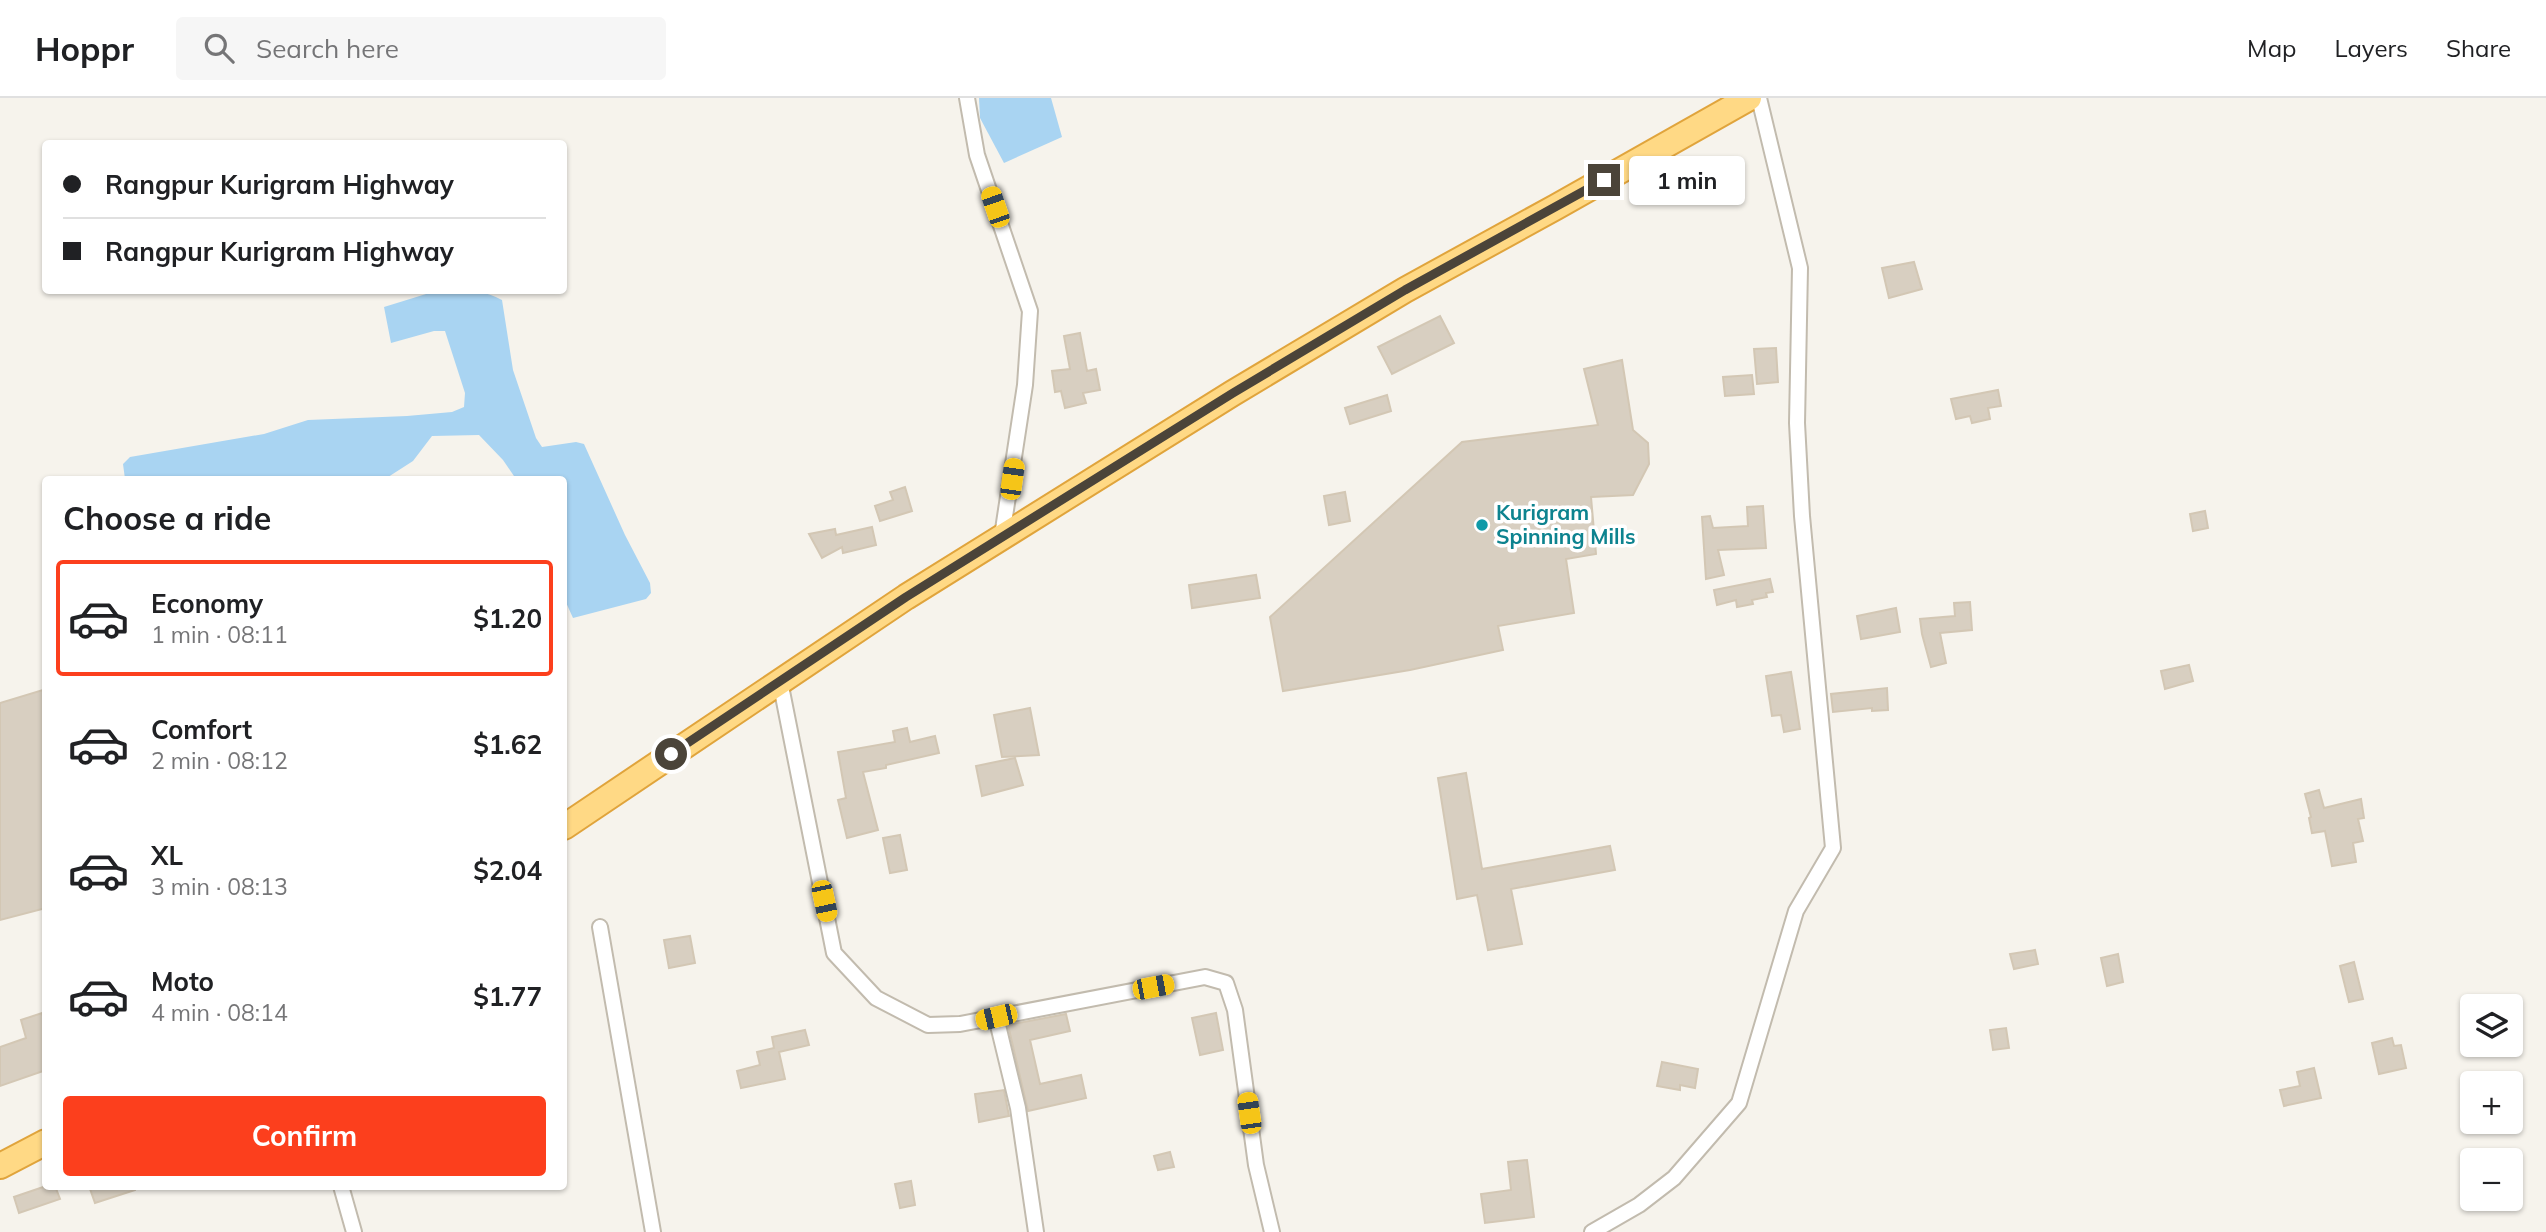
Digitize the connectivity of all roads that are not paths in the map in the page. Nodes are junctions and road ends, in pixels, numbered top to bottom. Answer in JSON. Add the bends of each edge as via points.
{"nodes":[{"id":1,"x":967,"y":98,"type":"edge"},
{"id":2,"x":1749,"y":98,"type":"edge"},
{"id":3,"x":1759,"y":98,"type":"edge"},
{"id":4,"x":1002,"y":536,"type":"junction"},
{"id":5,"x":779,"y":681,"type":"junction"},
{"id":6,"x":567,"y":825,"type":"edge"},
{"id":7,"x":600,"y":927,"type":"dead end"},
{"id":8,"x":996,"y":1017,"type":"junction"},
{"id":9,"x":42,"y":1144,"type":"edge"},
{"id":10,"x":0,"y":1166,"type":"edge"},
{"id":11,"x":342,"y":1190,"type":"edge"},
{"id":12,"x":354,"y":1232,"type":"edge"},
{"id":13,"x":653,"y":1232,"type":"edge"},
{"id":14,"x":1036,"y":1232,"type":"edge"},
{"id":15,"x":1272,"y":1232,"type":"edge"},
{"id":16,"x":1592,"y":1232,"type":"edge"}],
"edges":[{"from":1,"to":4,"type":"street","via":[[977,155],[1030,311],[1025,384]]},
{"from":2,"to":4,"type":"highway","via":[[1405,290]]},
{"from":3,"to":16,"type":"street","via":[[1800,268],[1797,423],[1802,516],[1833,848],[1796,911],[1739,1103],[1674,1178]]},
{"from":4,"to":5,"type":"highway"},
{"from":5,"to":6,"type":"highway"},
{"from":5,"to":8,"type":"street","via":[[834,953],[876,998],[928,1025]]},
{"from":7,"to":13,"type":"street"},
{"from":8,"to":14,"type":"street","via":[[1018,1108]]},
{"from":8,"to":15,"type":"street","via":[[1205,977],[1226,984],[1235,1010],[1256,1165]]},
{"from":9,"to":10,"type":"highway"},
{"from":11,"to":12,"type":"street"}]}
